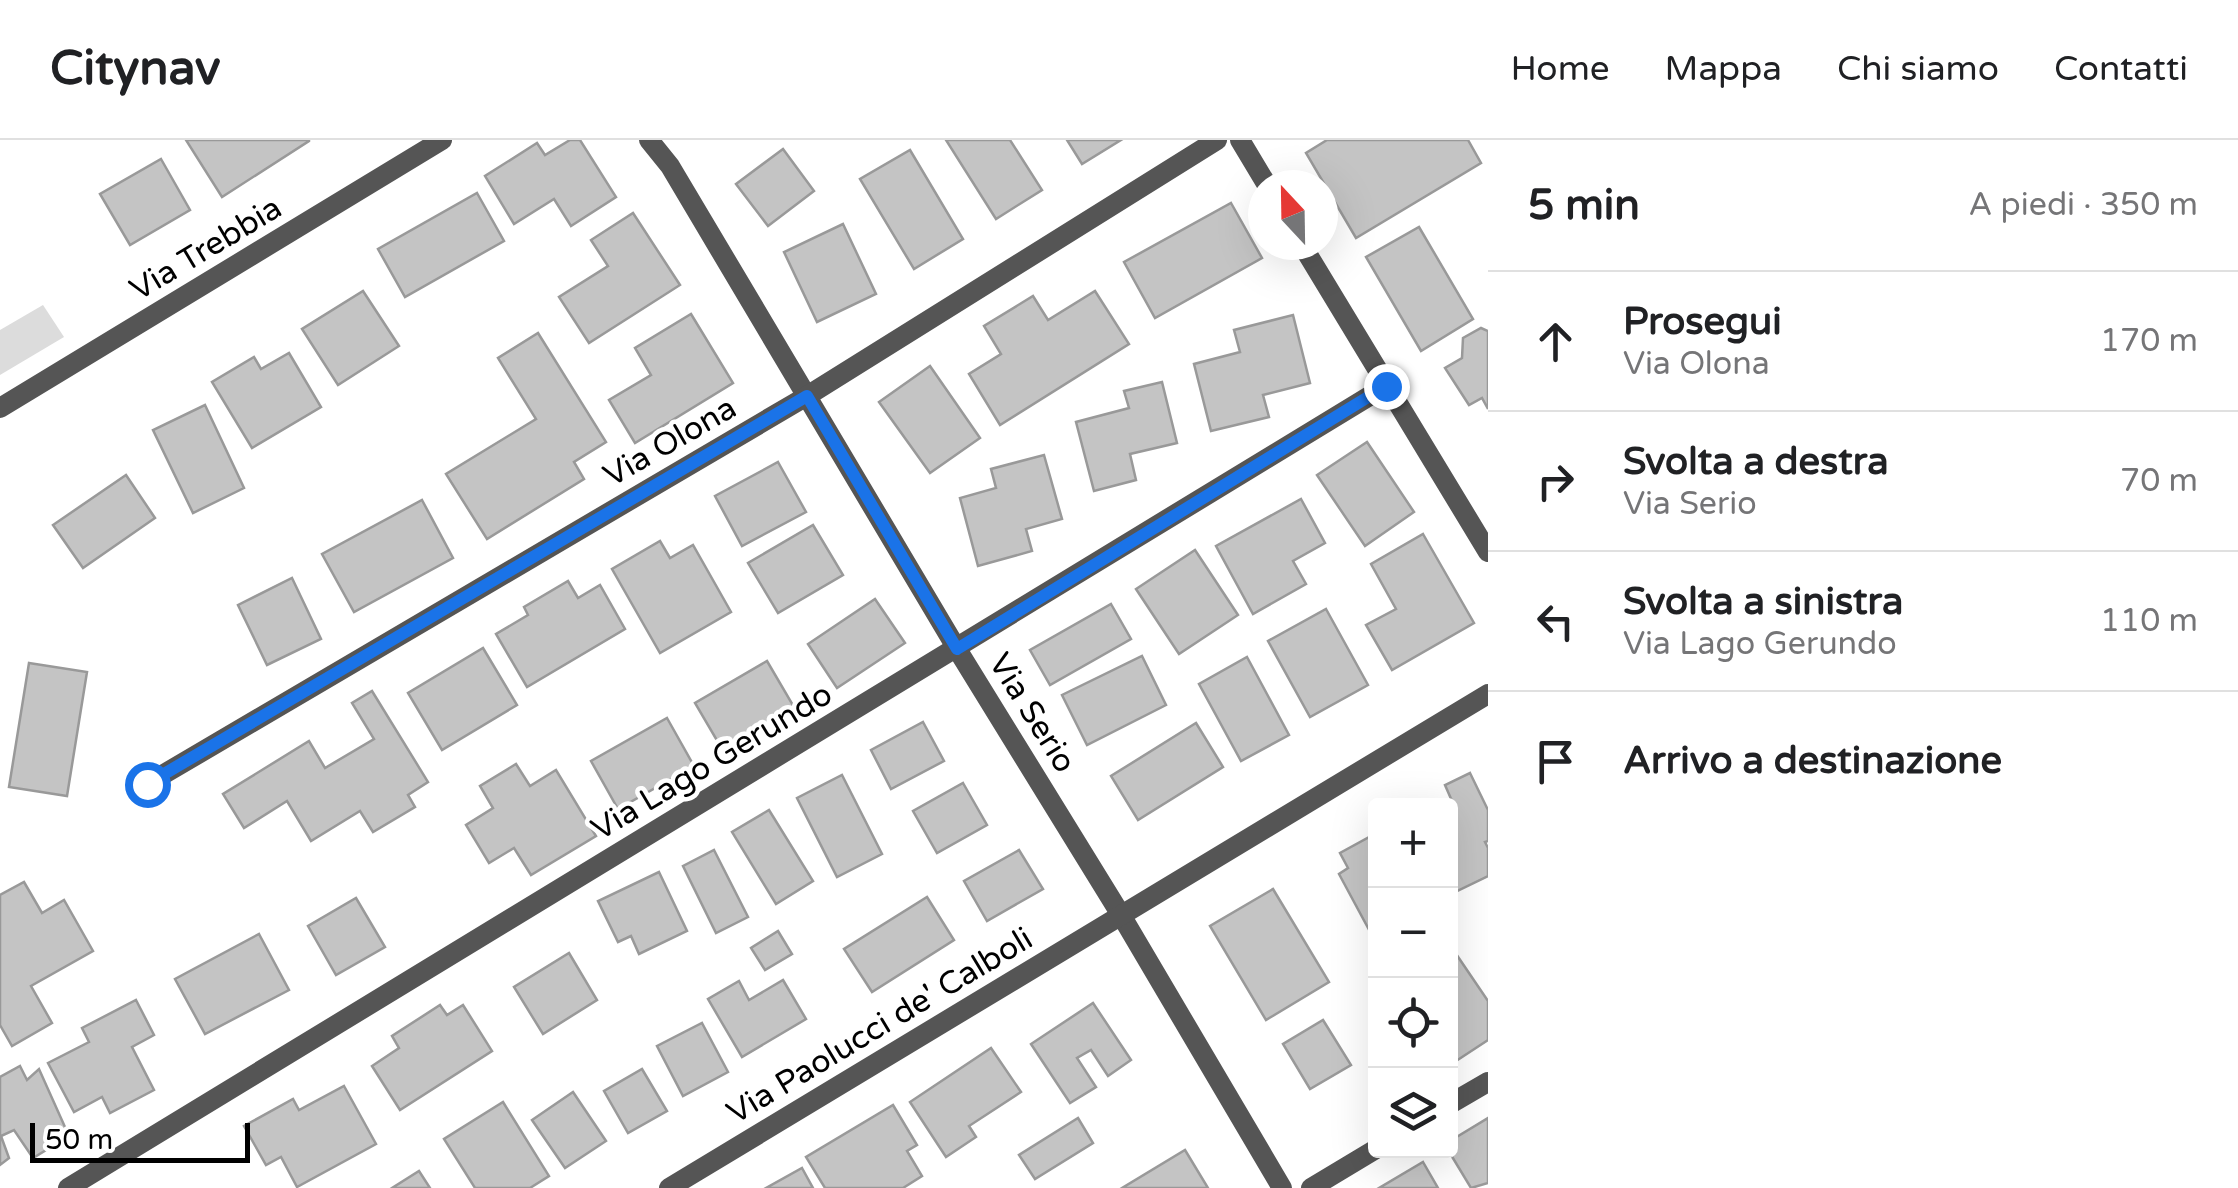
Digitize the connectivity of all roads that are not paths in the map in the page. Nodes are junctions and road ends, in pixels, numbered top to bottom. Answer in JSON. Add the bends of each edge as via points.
{"nodes":[{"id":1,"x":442,"y":140,"type":"edge"},
{"id":2,"x":648,"y":140,"type":"edge"},
{"id":3,"x":661,"y":140,"type":"edge"},
{"id":4,"x":1217,"y":140,"type":"edge"},
{"id":5,"x":1240,"y":140,"type":"edge"},
{"id":6,"x":670,"y":166,"type":"junction"},
{"id":7,"x":1257,"y":170,"type":"edge"},
{"id":8,"x":1311,"y":260,"type":"edge"},
{"id":9,"x":1386,"y":386,"type":"junction"},
{"id":10,"x":807,"y":396,"type":"junction"},
{"id":11,"x":0,"y":408,"type":"edge"},
{"id":12,"x":1488,"y":552,"type":"edge"},
{"id":13,"x":957,"y":649,"type":"junction"},
{"id":14,"x":1488,"y":694,"type":"edge"},
{"id":15,"x":147,"y":784,"type":"dead end"},
{"id":16,"x":1121,"y":914,"type":"junction"},
{"id":17,"x":1488,"y":1082,"type":"edge"},
{"id":18,"x":1458,"y":1099,"type":"edge"},
{"id":19,"x":1368,"y":1154,"type":"edge"},
{"id":20,"x":68,"y":1188,"type":"edge"},
{"id":21,"x":670,"y":1188,"type":"edge"},
{"id":22,"x":1282,"y":1188,"type":"edge"},
{"id":23,"x":1311,"y":1188,"type":"edge"}],
"edges":[{"from":1,"to":11,"type":"street","name":"Via Trebbia"},
{"from":2,"to":6,"type":"street","name":"Via Serio"},
{"from":3,"to":6,"type":"street","name":"Via Serio"},
{"from":4,"to":10,"type":"street","name":"Via Olona"},
{"from":5,"to":7,"type":"street"},
{"from":6,"to":10,"type":"street","name":"Via Serio"},
{"from":8,"to":9,"type":"street"},
{"from":9,"to":12,"type":"street"},
{"from":9,"to":13,"type":"street","name":"Via Lago Gerundo"},
{"from":10,"to":13,"type":"street","name":"Via Serio"},
{"from":10,"to":15,"type":"street","name":"Via Olona"},
{"from":13,"to":16,"type":"street","name":"Via Serio"},
{"from":13,"to":20,"type":"street","name":"Via Lago Gerundo"},
{"from":14,"to":16,"type":"street","name":"Via Paolucci de' Calboli"},
{"from":16,"to":21,"type":"street","name":"Via Paolucci de' Calboli"},
{"from":16,"to":22,"type":"street","name":"Via Serio"},
{"from":17,"to":18,"type":"street"},
{"from":19,"to":23,"type":"street"}]}
